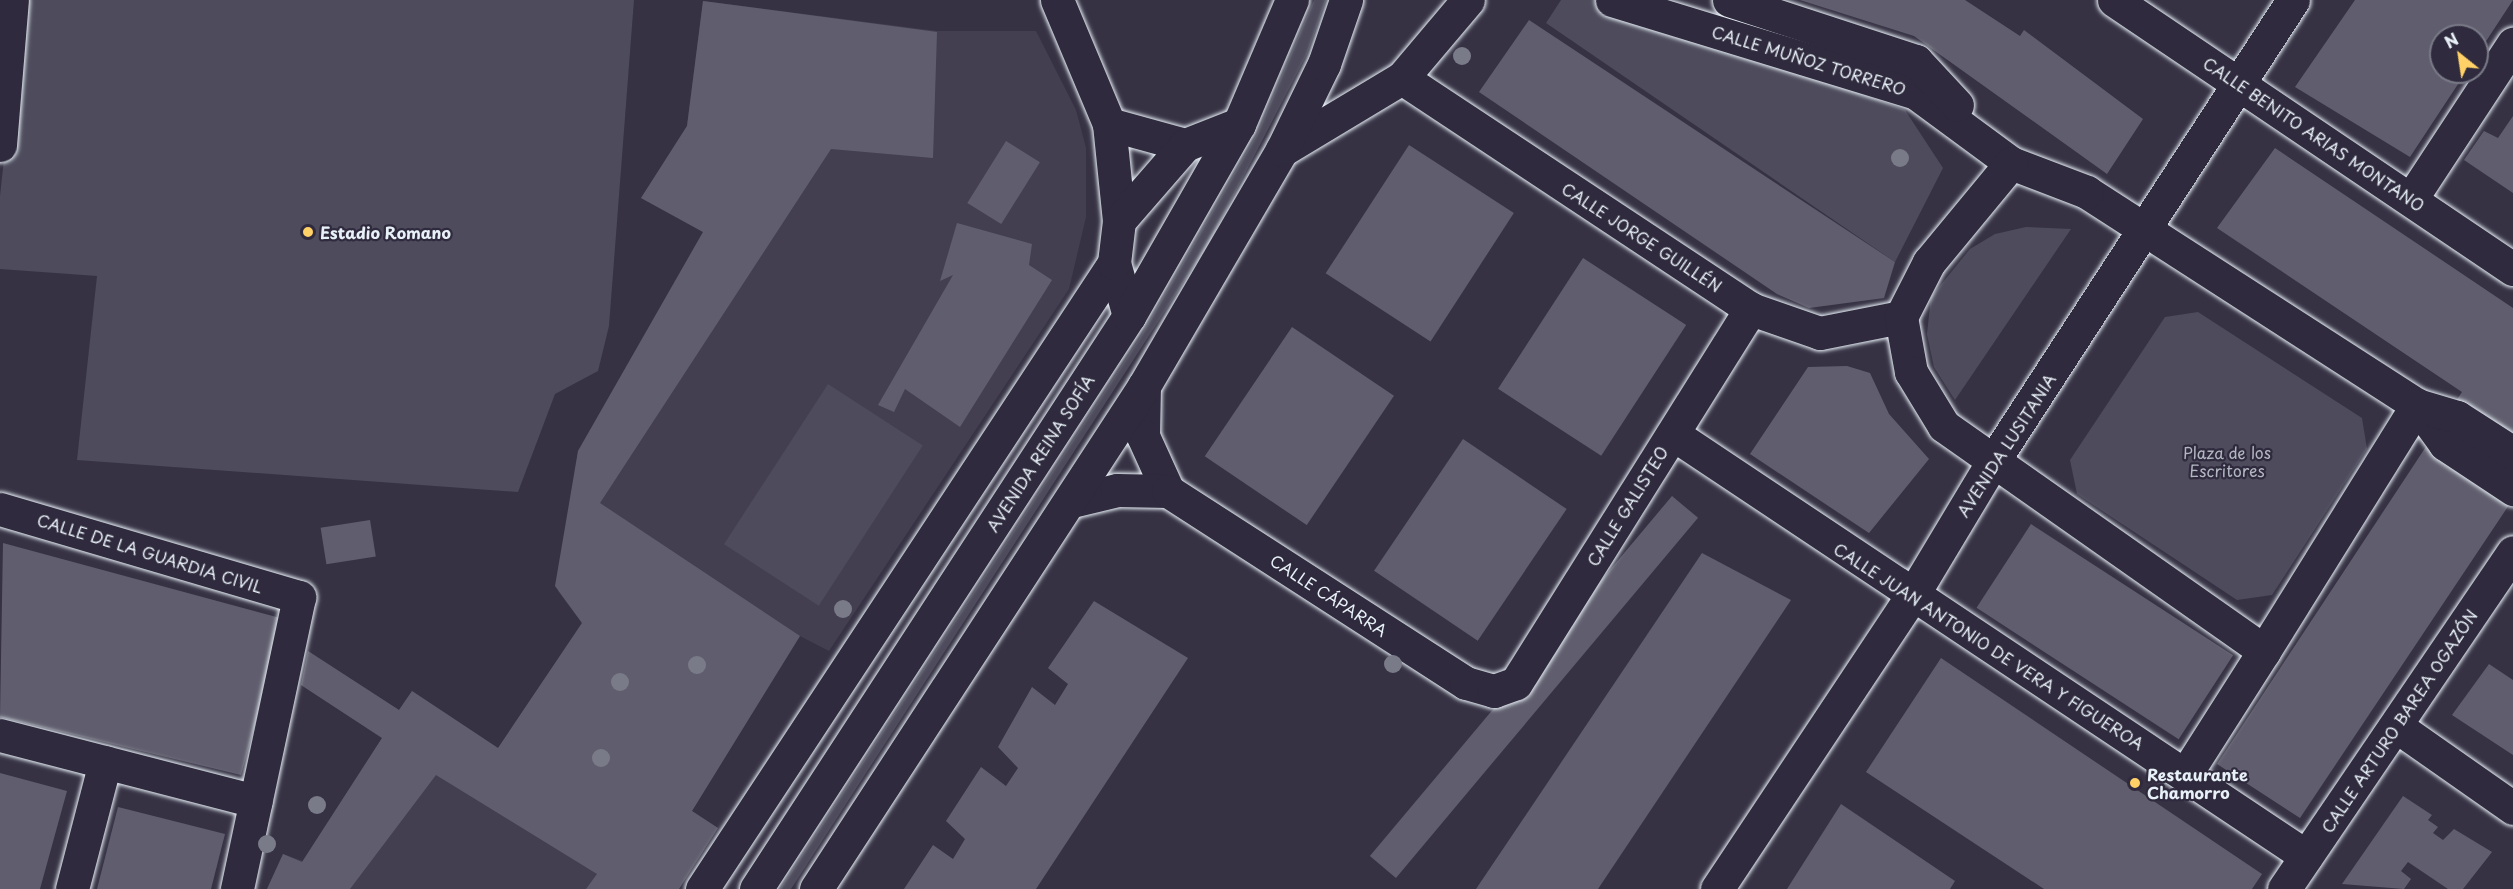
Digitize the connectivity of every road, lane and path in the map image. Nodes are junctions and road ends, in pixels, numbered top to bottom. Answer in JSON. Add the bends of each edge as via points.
{"nodes":[{"id":1,"x":12,"y":0,"type":"edge"},
{"id":2,"x":1057,"y":0,"type":"edge"},
{"id":3,"x":1292,"y":0,"type":"edge"},
{"id":4,"x":1346,"y":0,"type":"edge"},
{"id":5,"x":1468,"y":0,"type":"edge"},
{"id":6,"x":1612,"y":0,"type":"edge"},
{"id":7,"x":1729,"y":0,"type":"edge"},
{"id":8,"x":2114,"y":0,"type":"edge"},
{"id":9,"x":2293,"y":0,"type":"edge"},
{"id":10,"x":2513,"y":44,"type":"edge"},
{"id":11,"x":1402,"y":78,"type":"junction"},
{"id":12,"x":2238,"y":81,"type":"junction"},
{"id":13,"x":1108,"y":124,"type":"junction"},
{"id":14,"x":1239,"y":124,"type":"junction"},
{"id":15,"x":0,"y":145,"type":"edge"},
{"id":16,"x":1185,"y":145,"type":"junction"},
{"id":17,"x":1282,"y":150,"type":"junction"},
{"id":18,"x":2011,"y":164,"type":"junction"},
{"id":19,"x":2411,"y":199,"type":"junction"},
{"id":20,"x":1119,"y":221,"type":"junction"},
{"id":21,"x":2147,"y":231,"type":"junction"},
{"id":22,"x":1114,"y":263,"type":"junction"},
{"id":23,"x":2513,"y":269,"type":"edge"},
{"id":24,"x":1751,"y":309,"type":"junction"},
{"id":25,"x":1129,"y":316,"type":"junction"},
{"id":26,"x":1902,"y":317,"type":"junction"},
{"id":27,"x":1144,"y":387,"type":"junction"},
{"id":28,"x":2417,"y":405,"type":"junction"},
{"id":29,"x":1673,"y":434,"type":"junction"},
{"id":30,"x":2513,"y":453,"type":"edge"},
{"id":31,"x":1992,"y":463,"type":"junction"},
{"id":32,"x":2513,"y":489,"type":"edge"},
{"id":33,"x":1168,"y":491,"type":"junction"},
{"id":34,"x":1072,"y":501,"type":"junction"},
{"id":35,"x":0,"y":509,"type":"edge"},
{"id":36,"x":2513,"y":552,"type":"edge"},
{"id":37,"x":1912,"y":596,"type":"junction"},
{"id":38,"x":2264,"y":651,"type":"junction"},
{"id":39,"x":1494,"y":691,"type":"joint"},
{"id":40,"x":2396,"y":726,"type":"junction"},
{"id":41,"x":0,"y":735,"type":"edge"},
{"id":42,"x":105,"y":762,"type":"junction"},
{"id":43,"x":2185,"y":775,"type":"junction"},
{"id":44,"x":256,"y":801,"type":"junction"},
{"id":45,"x":2513,"y":808,"type":"edge"},
{"id":46,"x":2306,"y":856,"type":"junction"},
{"id":47,"x":72,"y":889,"type":"edge"},
{"id":48,"x":237,"y":889,"type":"edge"},
{"id":49,"x":702,"y":889,"type":"edge"},
{"id":50,"x":756,"y":889,"type":"edge"},
{"id":51,"x":816,"y":889,"type":"edge"},
{"id":52,"x":1716,"y":889,"type":"edge"},
{"id":53,"x":2284,"y":889,"type":"edge"}],
"edges":[{"from":1,"to":15,"type":"main road"},
{"from":2,"to":13,"type":"main road"},
{"from":3,"to":14,"type":"main road","name":"AVENIDA REINA SOFÍA"},
{"from":4,"to":17,"type":"main road","via":[[1324,64]]},
{"from":5,"to":11,"type":"main road"},
{"from":6,"to":18,"type":"main road","name":"CALLE MUÑOZ TORRERO","via":[[1916,93]]},
{"from":7,"to":18,"type":"main road","name":"CALLE MUÑOZ TORRERO","via":[[1916,61]]},
{"from":8,"to":12,"type":"main road","name":"CALLE BENITO ARIAS MONTANO"},
{"from":9,"to":12,"type":"main road","name":"AVENIDA LUSITANIA"},
{"from":10,"to":19,"type":"main road"},
{"from":11,"to":17,"type":"main road"},
{"from":11,"to":24,"type":"main road","name":"CALLE JORGE GUILLÉN"},
{"from":12,"to":19,"type":"main road","name":"CALLE BENITO ARIAS MONTANO"},
{"from":12,"to":21,"type":"main road","name":"AVENIDA LUSITANIA"},
{"from":13,"to":16,"type":"main road"},
{"from":13,"to":20,"type":"main road"},
{"from":14,"to":16,"type":"main road"},
{"from":14,"to":25,"type":"main road","name":"AVENIDA REINA SOFÍA"},
{"from":16,"to":20,"type":"main road"},
{"from":17,"to":27,"type":"main road"},
{"from":18,"to":21,"type":"main road","via":[[2087,192]]},
{"from":18,"to":26,"type":"main road","via":[[1929,262]]},
{"from":19,"to":23,"type":"main road","name":"CALLE BENITO ARIAS MONTANO"},
{"from":20,"to":22,"type":"main road"},
{"from":21,"to":28,"type":"main road"},
{"from":21,"to":31,"type":"main road","name":"AVENIDA LUSITANIA"},
{"from":22,"to":25,"type":"main road"},
{"from":22,"to":49,"type":"main road"},
{"from":24,"to":26,"type":"main road","name":"CALLE JORGE GUILLÉN","via":[[1820,333]]},
{"from":24,"to":29,"type":"main road","name":"CALLE GALISTEO"},
{"from":25,"to":50,"type":"main road","name":"AVENIDA REINA SOFÍA"},
{"from":26,"to":31,"type":"main road","via":[[1911,372],[1944,426]]},
{"from":27,"to":33,"type":"main road","via":[[1143,436]]},
{"from":27,"to":34,"type":"main road"},
{"from":28,"to":30,"type":"main road","via":[[2457,417]]},
{"from":28,"to":32,"type":"main road","via":[[2445,444]]},
{"from":28,"to":38,"type":"main road"},
{"from":29,"to":37,"type":"main road","name":"CALLE JUAN ANTONIO DE VERA Y FIGUEROA"},
{"from":29,"to":39,"type":"main road","name":"CALLE GALISTEO","via":[[1516,683]]},
{"from":31,"to":37,"type":"main road","name":"AVENIDA LUSITANIA"},
{"from":31,"to":38,"type":"main road"},
{"from":33,"to":34,"type":"main road","via":[[1117,490]]},
{"from":33,"to":39,"type":"main road","name":"CALLE CÁPARRA","via":[[1467,683]]},
{"from":34,"to":51,"type":"main road"},
{"from":35,"to":44,"type":"main road","name":"CALLE DE LA GUARDIA CIVIL","via":[[300,597]]},
{"from":36,"to":40,"type":"main road","name":"CALLE ARTURO BAREA OGAZÓN"},
{"from":37,"to":43,"type":"main road","name":"CALLE JUAN ANTONIO DE VERA Y FIGUEROA"},
{"from":37,"to":52,"type":"main road","name":"AVENIDA LUSITANIA"},
{"from":38,"to":43,"type":"main road"},
{"from":40,"to":45,"type":"main road"},
{"from":40,"to":46,"type":"main road","name":"CALLE ARTURO BAREA OGAZÓN"},
{"from":41,"to":42,"type":"main road"},
{"from":42,"to":44,"type":"main road"},
{"from":42,"to":47,"type":"main road"},
{"from":43,"to":46,"type":"main road","name":"CALLE JUAN ANTONIO DE VERA Y FIGUEROA"},
{"from":44,"to":48,"type":"main road"},
{"from":46,"to":53,"type":"main road","name":"CALLE ARTURO BAREA OGAZÓN"}]}
